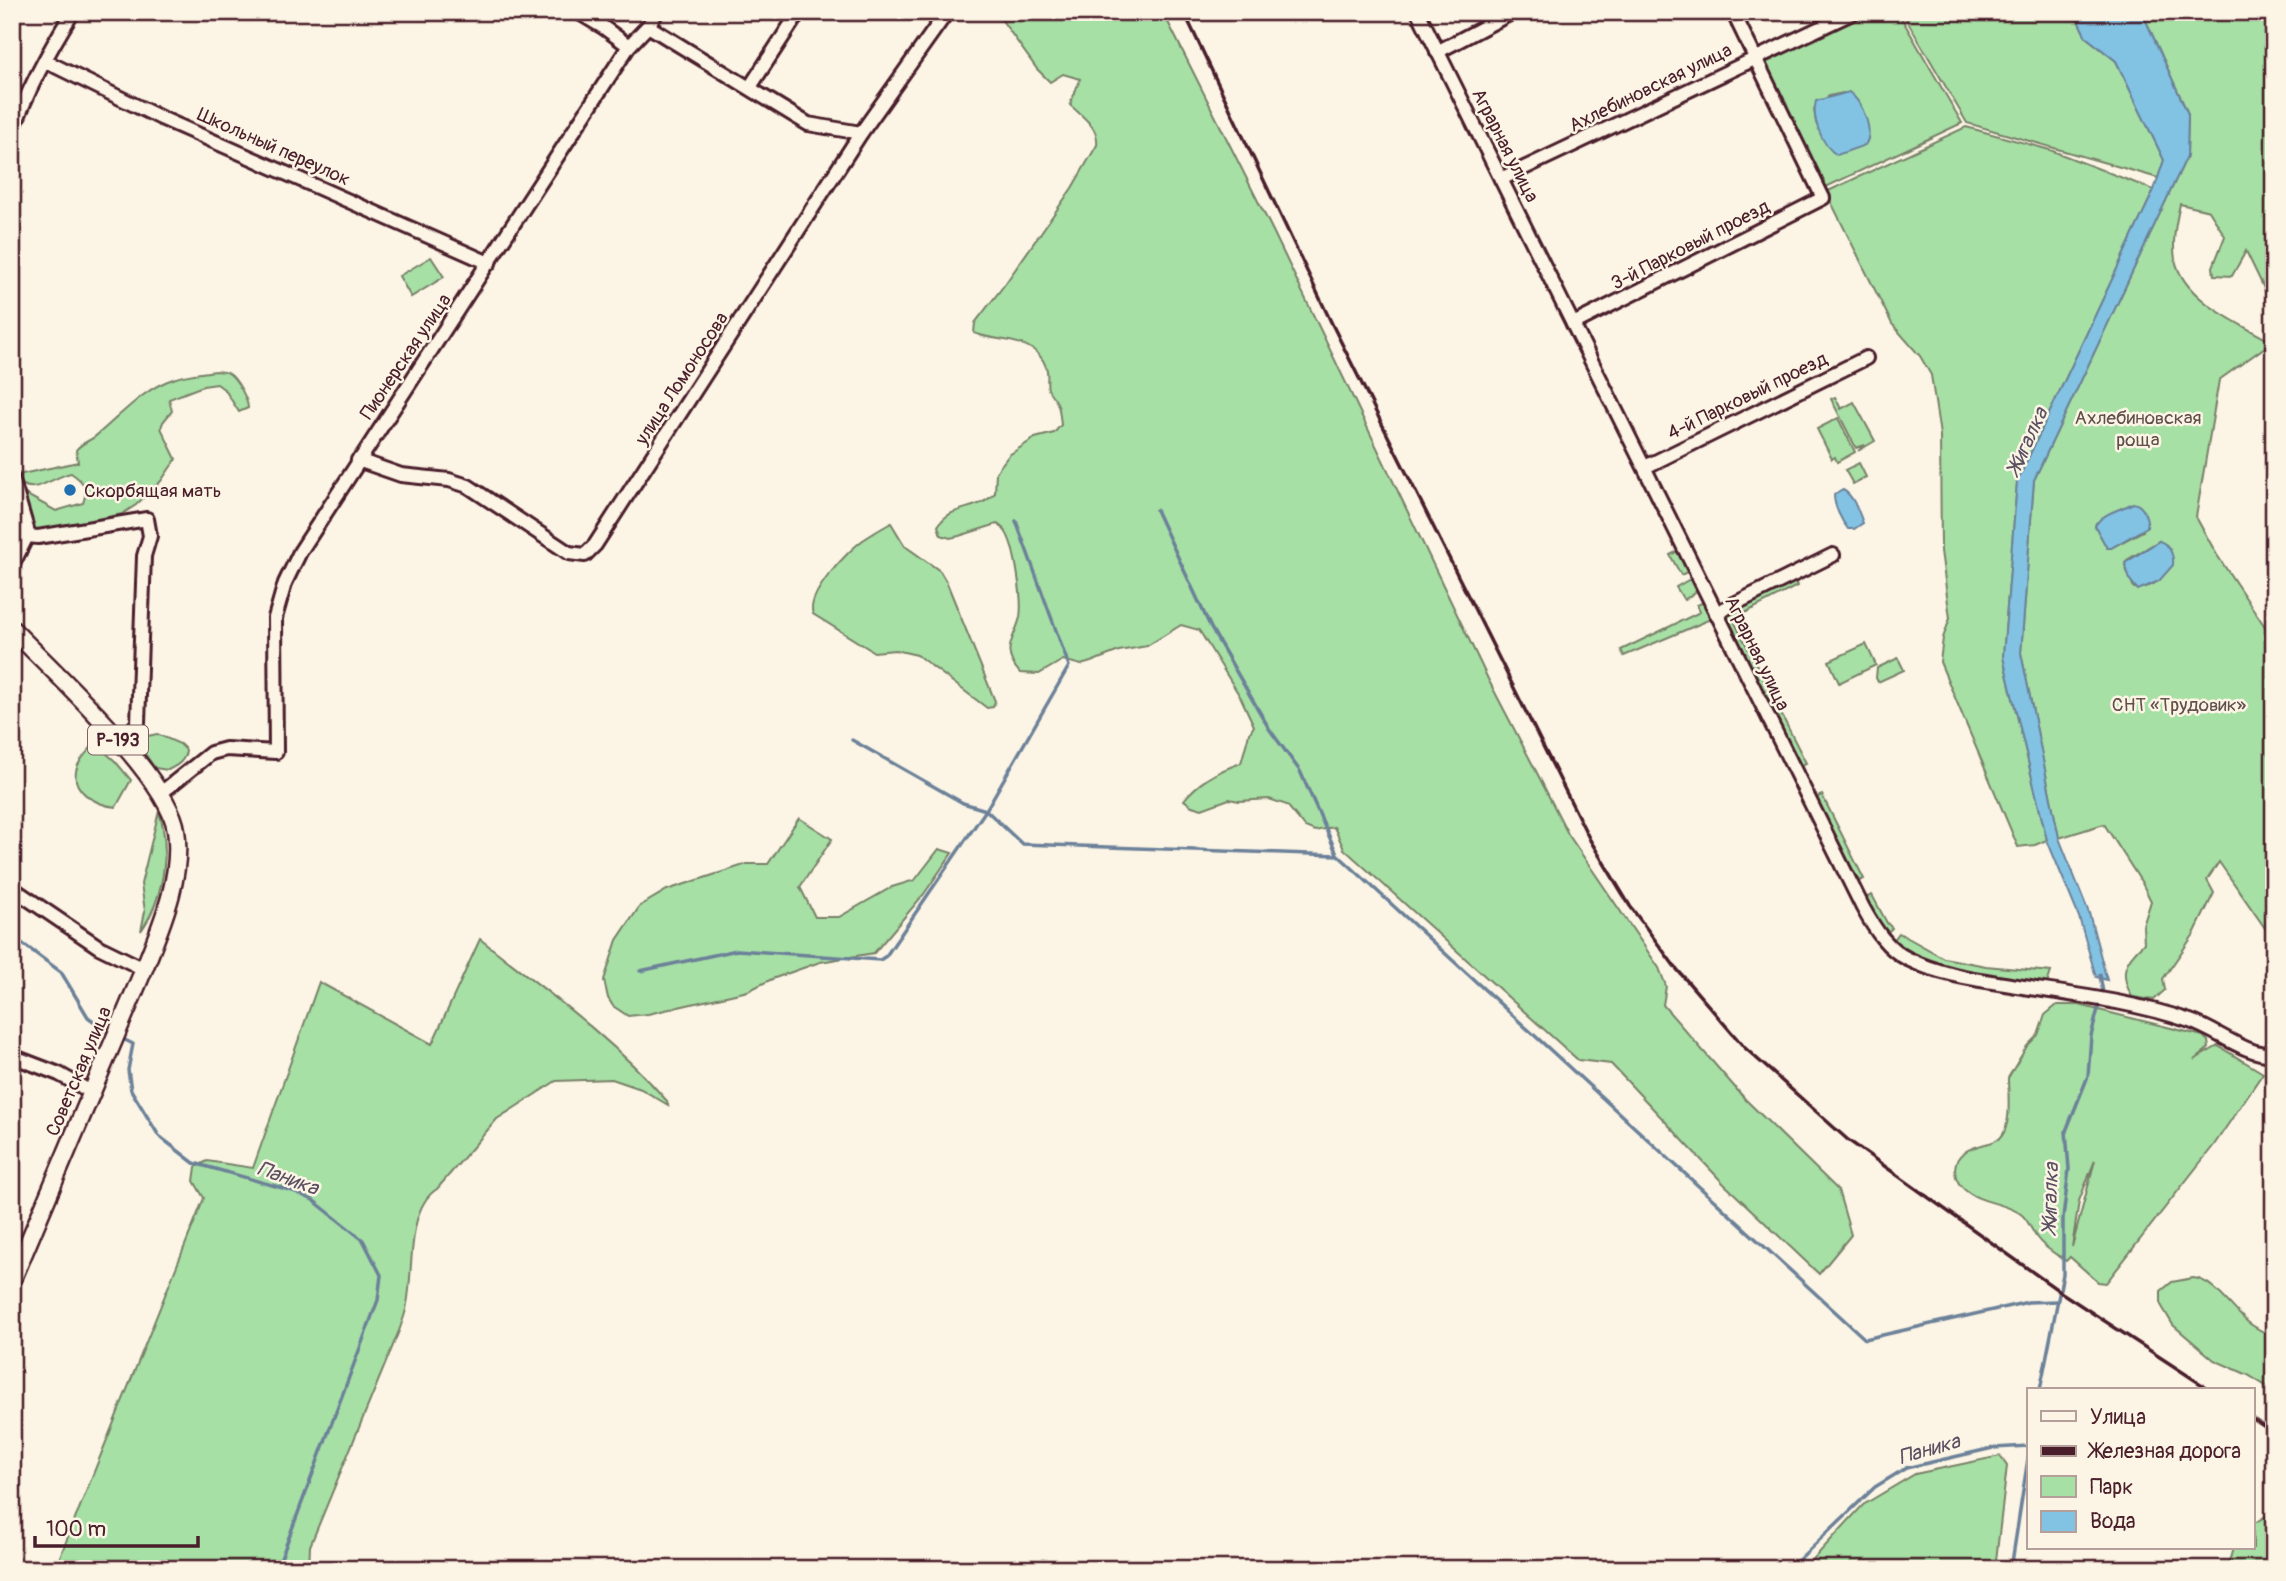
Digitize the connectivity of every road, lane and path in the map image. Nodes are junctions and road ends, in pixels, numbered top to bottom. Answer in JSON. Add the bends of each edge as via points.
{"nodes":[{"id":1,"x":73,"y":12,"type":"edge"},
{"id":2,"x":578,"y":12,"type":"edge"},
{"id":3,"x":657,"y":12,"type":"edge"},
{"id":4,"x":799,"y":12,"type":"edge"},
{"id":5,"x":947,"y":12,"type":"edge"},
{"id":6,"x":1418,"y":12,"type":"edge"},
{"id":7,"x":1513,"y":12,"type":"edge"},
{"id":8,"x":1733,"y":12,"type":"edge"},
{"id":9,"x":1853,"y":12,"type":"edge"},
{"id":10,"x":648,"y":26,"type":"junction"},
{"id":11,"x":629,"y":46,"type":"junction"},
{"id":12,"x":1437,"y":52,"type":"junction"},
{"id":13,"x":1756,"y":57,"type":"junction"},
{"id":14,"x":45,"y":61,"type":"junction"},
{"id":15,"x":750,"y":88,"type":"junction"},
{"id":16,"x":12,"y":133,"type":"edge"},
{"id":17,"x":861,"y":133,"type":"junction"},
{"id":18,"x":1501,"y":179,"type":"junction"},
{"id":19,"x":489,"y":262,"type":"junction"},
{"id":20,"x":1573,"y":324,"type":"junction"},
{"id":21,"x":1866,"y":358,"type":"dead end"},
{"id":22,"x":358,"y":460,"type":"junction"},
{"id":23,"x":1645,"y":467,"type":"junction"},
{"id":24,"x":12,"y":478,"type":"edge"},
{"id":25,"x":27,"y":536,"type":"junction"},
{"id":26,"x":1833,"y":555,"type":"dead end"},
{"id":27,"x":12,"y":566,"type":"edge"},
{"id":28,"x":1716,"y":612,"type":"junction"},
{"id":29,"x":12,"y":629,"type":"edge"},
{"id":30,"x":120,"y":743,"type":"junction"},
{"id":31,"x":161,"y":793,"type":"junction"},
{"id":32,"x":12,"y":888,"type":"edge"},
{"id":33,"x":144,"y":969,"type":"junction"},
{"id":34,"x":12,"y":1055,"type":"edge"},
{"id":35,"x":2274,"y":1055,"type":"edge"},
{"id":36,"x":91,"y":1092,"type":"junction"},
{"id":37,"x":12,"y":1281,"type":"edge"}],
"edges":[{"from":1,"to":14,"type":"street"},
{"from":2,"to":11,"type":"street"},
{"from":3,"to":10,"type":"street","name":"Пионерская улица"},
{"from":4,"to":15,"type":"street"},
{"from":5,"to":17,"type":"street","name":"улица Ломоносова"},
{"from":6,"to":12,"type":"street","name":"Аграрная улица"},
{"from":7,"to":12,"type":"street"},
{"from":8,"to":13,"type":"street"},
{"from":9,"to":13,"type":"street","name":"Ахлебиновская улица"},
{"from":10,"to":11,"type":"street","name":"Пионерская улица"},
{"from":10,"to":15,"type":"street"},
{"from":11,"to":19,"type":"street","name":"Пионерская улица"},
{"from":12,"to":18,"type":"street","name":"Аграрная улица"},
{"from":13,"to":18,"type":"street","name":"Ахлебиновская улица"},
{"from":13,"to":20,"type":"street","name":"3-й Парковый проезд","via":[[1823,198]]},
{"from":14,"to":16,"type":"street"},
{"from":14,"to":19,"type":"street","name":"Школьный переулок","via":[[161,118]]},
{"from":15,"to":17,"type":"street","via":[[808,124]]},
{"from":17,"to":22,"type":"street","name":"улица Ломоносова","via":[[596,545],[585,555],[569,553],[468,486],[401,474]]},
{"from":18,"to":20,"type":"street","name":"Аграрная улица"},
{"from":19,"to":22,"type":"street","name":"Пионерская улица"},
{"from":20,"to":23,"type":"street","name":"Аграрная улица"},
{"from":21,"to":23,"type":"street","name":"4-й Парковый проезд"},
{"from":22,"to":31,"type":"street","name":"Пионерская улица","via":[[300,552],[275,618],[276,752],[226,749],[211,753]]},
{"from":23,"to":28,"type":"street","name":"Аграрная улица"},
{"from":24,"to":25,"type":"street"},
{"from":25,"to":27,"type":"street"},
{"from":25,"to":30,"type":"street","via":[[147,519],[138,723]]},
{"from":26,"to":28,"type":"street"},
{"from":28,"to":35,"type":"street","name":"Аграрная улица","via":[[1863,908],[1890,946],[1932,969],[2192,1022],[2246,1049]]},
{"from":29,"to":30,"type":"main road","number":"Р-193"},
{"from":30,"to":31,"type":"main road","number":"Р-193"},
{"from":31,"to":33,"type":"main road","name":"Советская улица","number":"Р-193","via":[[176,830],[175,875]]},
{"from":32,"to":33,"type":"street","via":[[99,947]]},
{"from":33,"to":36,"type":"main road","name":"Советская улица","number":"Р-193"},
{"from":34,"to":36,"type":"street"},
{"from":36,"to":37,"type":"main road","name":"Советская улица","number":"Р-193"}]}
